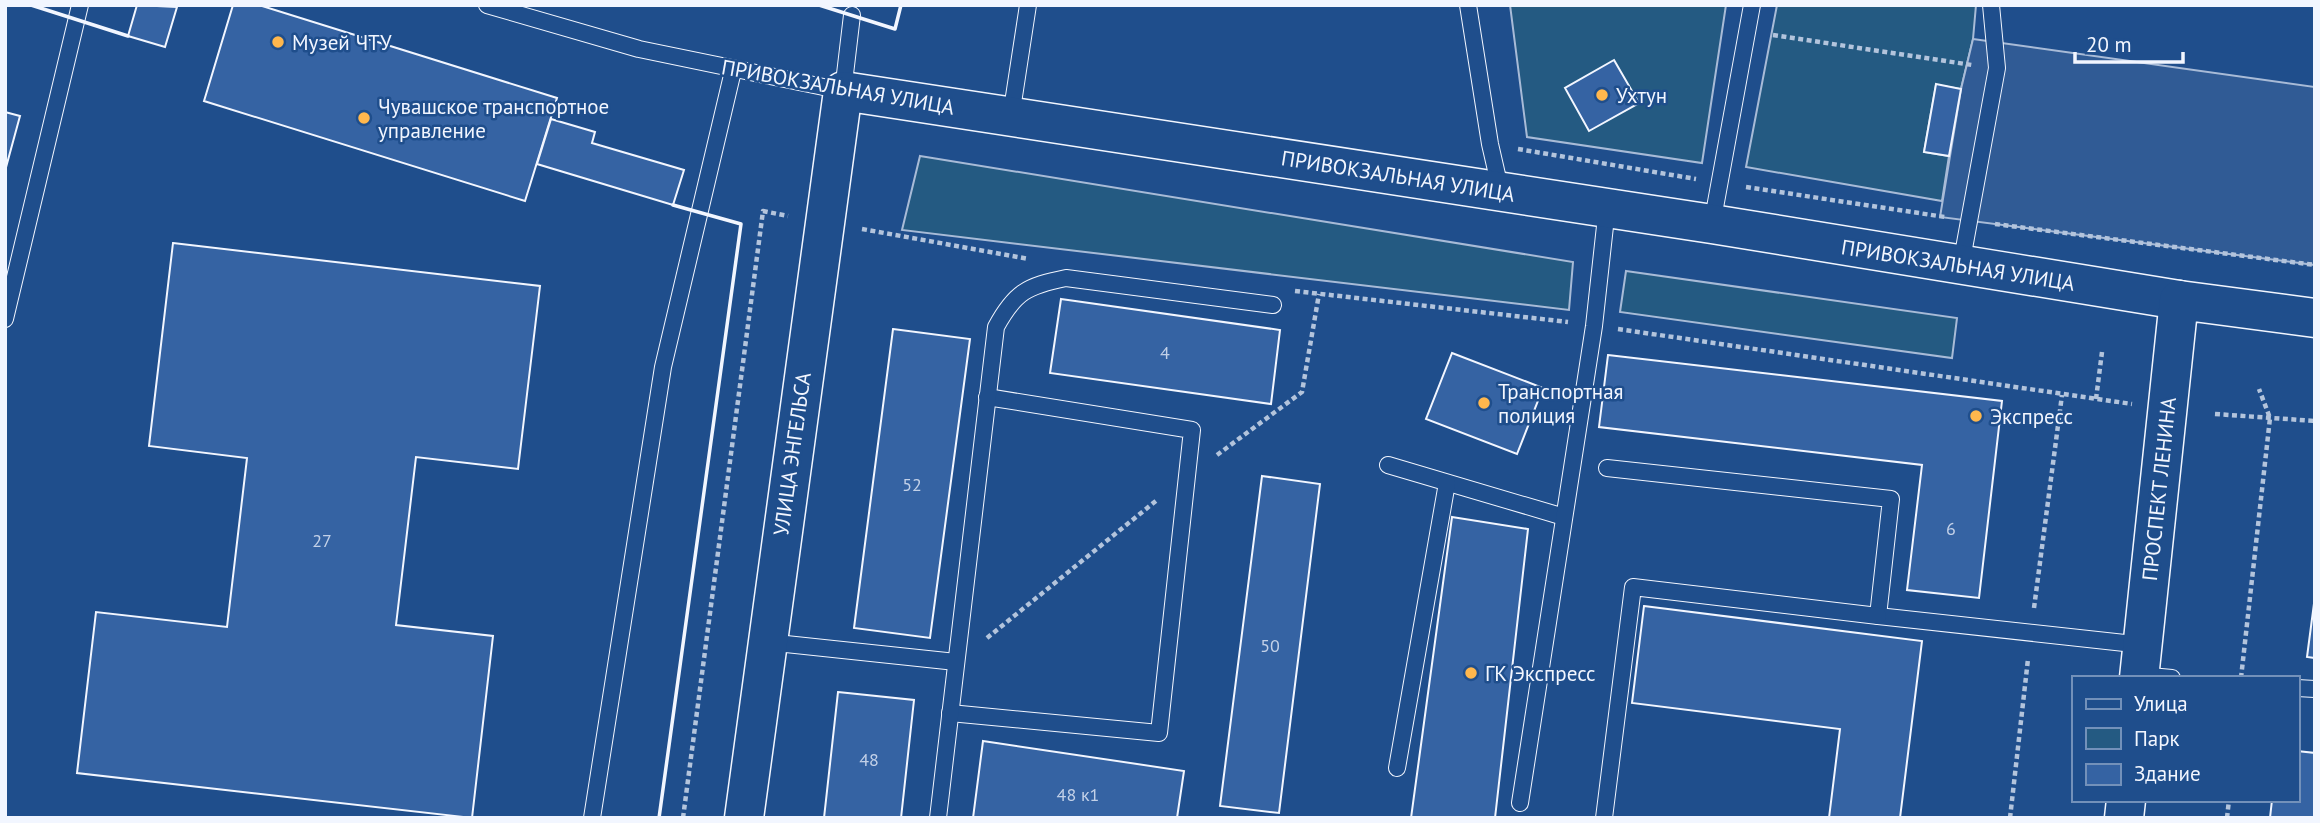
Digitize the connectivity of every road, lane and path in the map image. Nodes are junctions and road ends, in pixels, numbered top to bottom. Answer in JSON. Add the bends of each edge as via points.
{"nodes":[{"id":1,"x":80,"y":5,"type":"edge"},
{"id":2,"x":487,"y":5,"type":"edge"},
{"id":3,"x":1028,"y":5,"type":"edge"},
{"id":4,"x":1468,"y":5,"type":"edge"},
{"id":5,"x":1752,"y":5,"type":"edge"},
{"id":6,"x":1991,"y":5,"type":"edge"},
{"id":7,"x":852,"y":15,"type":"dead end"},
{"id":8,"x":1747,"y":32,"type":"junction"},
{"id":9,"x":1997,"y":68,"type":"junction"},
{"id":10,"x":733,"y":71,"type":"junction"},
{"id":11,"x":844,"y":91,"type":"junction"},
{"id":12,"x":1011,"y":116,"type":"junction"},
{"id":13,"x":1501,"y":192,"type":"junction"},
{"id":14,"x":1607,"y":208,"type":"junction"},
{"id":15,"x":1940,"y":217,"type":"dead end"},
{"id":16,"x":1970,"y":221,"type":"junction"},
{"id":17,"x":825,"y":222,"type":"junction"},
{"id":18,"x":1712,"y":224,"type":"junction"},
{"id":19,"x":2122,"y":240,"type":"junction"},
{"id":20,"x":2120,"y":250,"type":"dead end"},
{"id":21,"x":1030,"y":259,"type":"dead end"},
{"id":22,"x":2315,"y":265,"type":"edge"},
{"id":23,"x":1961,"y":266,"type":"junction"},
{"id":24,"x":1291,"y":290,"type":"dead end"},
{"id":25,"x":2179,"y":300,"type":"junction"},
{"id":26,"x":1273,"y":305,"type":"dead end"},
{"id":27,"x":2315,"y":318,"type":"edge"},
{"id":28,"x":5,"y":319,"type":"edge"},
{"id":29,"x":1594,"y":326,"type":"junction"},
{"id":30,"x":2102,"y":352,"type":"dead end"},
{"id":31,"x":2259,"y":389,"type":"dead end"},
{"id":32,"x":987,"y":397,"type":"junction"},
{"id":33,"x":2096,"y":399,"type":"junction"},
{"id":34,"x":2134,"y":404,"type":"dead end"},
{"id":35,"x":2215,"y":414,"type":"dead end"},
{"id":36,"x":2270,"y":418,"type":"junction"},
{"id":37,"x":2315,"y":421,"type":"edge"},
{"id":38,"x":1388,"y":465,"type":"dead end"},
{"id":39,"x":1607,"y":468,"type":"dead end"},
{"id":40,"x":1447,"y":483,"type":"junction"},
{"id":41,"x":1564,"y":517,"type":"junction"},
{"id":42,"x":1878,"y":616,"type":"junction"},
{"id":43,"x":766,"y":642,"type":"junction"},
{"id":44,"x":956,"y":662,"type":"junction"},
{"id":45,"x":2148,"y":669,"type":"edge"},
{"id":46,"x":2241,"y":676,"type":"edge"},
{"id":47,"x":950,"y":713,"type":"junction"},
{"id":48,"x":1397,"y":768,"type":"dead end"},
{"id":49,"x":1520,"y":803,"type":"dead end"},
{"id":50,"x":592,"y":818,"type":"edge"},
{"id":51,"x":683,"y":818,"type":"edge"},
{"id":52,"x":744,"y":818,"type":"edge"},
{"id":53,"x":938,"y":818,"type":"edge"},
{"id":54,"x":1604,"y":818,"type":"edge"}],
"edges":[{"from":1,"to":28,"type":"lane"},
{"from":2,"to":10,"type":"lane","name":"ПРИВОКЗАЛЬНАЯ УЛИЦА"},
{"from":3,"to":12,"type":"lane"},
{"from":4,"to":13,"type":"lane"},
{"from":5,"to":8,"type":"lane"},
{"from":6,"to":9,"type":"lane"},
{"from":7,"to":11,"type":"lane"},
{"from":8,"to":9,"type":"path"},
{"from":8,"to":18,"type":"lane"},
{"from":9,"to":16,"type":"lane"},
{"from":10,"to":11,"type":"lane","name":"ПРИВОКЗАЛЬНАЯ УЛИЦА"},
{"from":10,"to":50,"type":"lane","via":[[663,367]]},
{"from":11,"to":12,"type":"street","name":"ПРИВОКЗАЛЬНАЯ УЛИЦА"},
{"from":11,"to":17,"type":"street","name":"УЛИЦА ЭНГЕЛЬСА"},
{"from":12,"to":13,"type":"street","name":"ПРИВОКЗАЛЬНАЯ УЛИЦА"},
{"from":13,"to":14,"type":"street","name":"ПРИВОКЗАЛЬНАЯ УЛИЦА"},
{"from":14,"to":18,"type":"street","name":"ПРИВОКЗАЛЬНАЯ УЛИЦА"},
{"from":14,"to":29,"type":"lane"},
{"from":15,"to":16,"type":"path"},
{"from":16,"to":19,"type":"path"},
{"from":16,"to":23,"type":"lane"},
{"from":17,"to":21,"type":"path"},
{"from":17,"to":43,"type":"street","name":"УЛИЦА ЭНГЕЛЬСА"},
{"from":17,"to":51,"type":"path","via":[[763,212]]},
{"from":18,"to":23,"type":"street","name":"ПРИВОКЗАЛЬНАЯ УЛИЦА"},
{"from":19,"to":20,"type":"path"},
{"from":19,"to":22,"type":"path"},
{"from":23,"to":25,"type":"street","name":"ПРИВОКЗАЛЬНАЯ УЛИЦА"},
{"from":24,"to":29,"type":"path"},
{"from":25,"to":27,"type":"street","name":"ПРИВОКЗАЛЬНАЯ УЛИЦА"},
{"from":25,"to":45,"type":"street","name":"ПРОСПЕКТ ЛЕНИНА"},
{"from":26,"to":32,"type":"lane","via":[[1066,278],[1034,285],[1010,301],[996,327]]},
{"from":29,"to":33,"type":"path"},
{"from":29,"to":41,"type":"lane"},
{"from":30,"to":33,"type":"path"},
{"from":31,"to":36,"type":"path"},
{"from":32,"to":44,"type":"lane"},
{"from":32,"to":47,"type":"lane","via":[[1192,430],[1159,733]]},
{"from":33,"to":34,"type":"path"},
{"from":35,"to":36,"type":"path"},
{"from":36,"to":37,"type":"path"},
{"from":36,"to":46,"type":"path"},
{"from":38,"to":40,"type":"lane"},
{"from":39,"to":42,"type":"lane","via":[[1891,499]]},
{"from":40,"to":41,"type":"lane"},
{"from":40,"to":48,"type":"lane"},
{"from":41,"to":49,"type":"lane"},
{"from":42,"to":45,"type":"lane"},
{"from":42,"to":54,"type":"lane","via":[[1633,587]]},
{"from":43,"to":44,"type":"lane"},
{"from":43,"to":52,"type":"street","name":"УЛИЦА ЭНГЕЛЬСА"},
{"from":44,"to":47,"type":"lane"},
{"from":47,"to":53,"type":"lane"}]}
